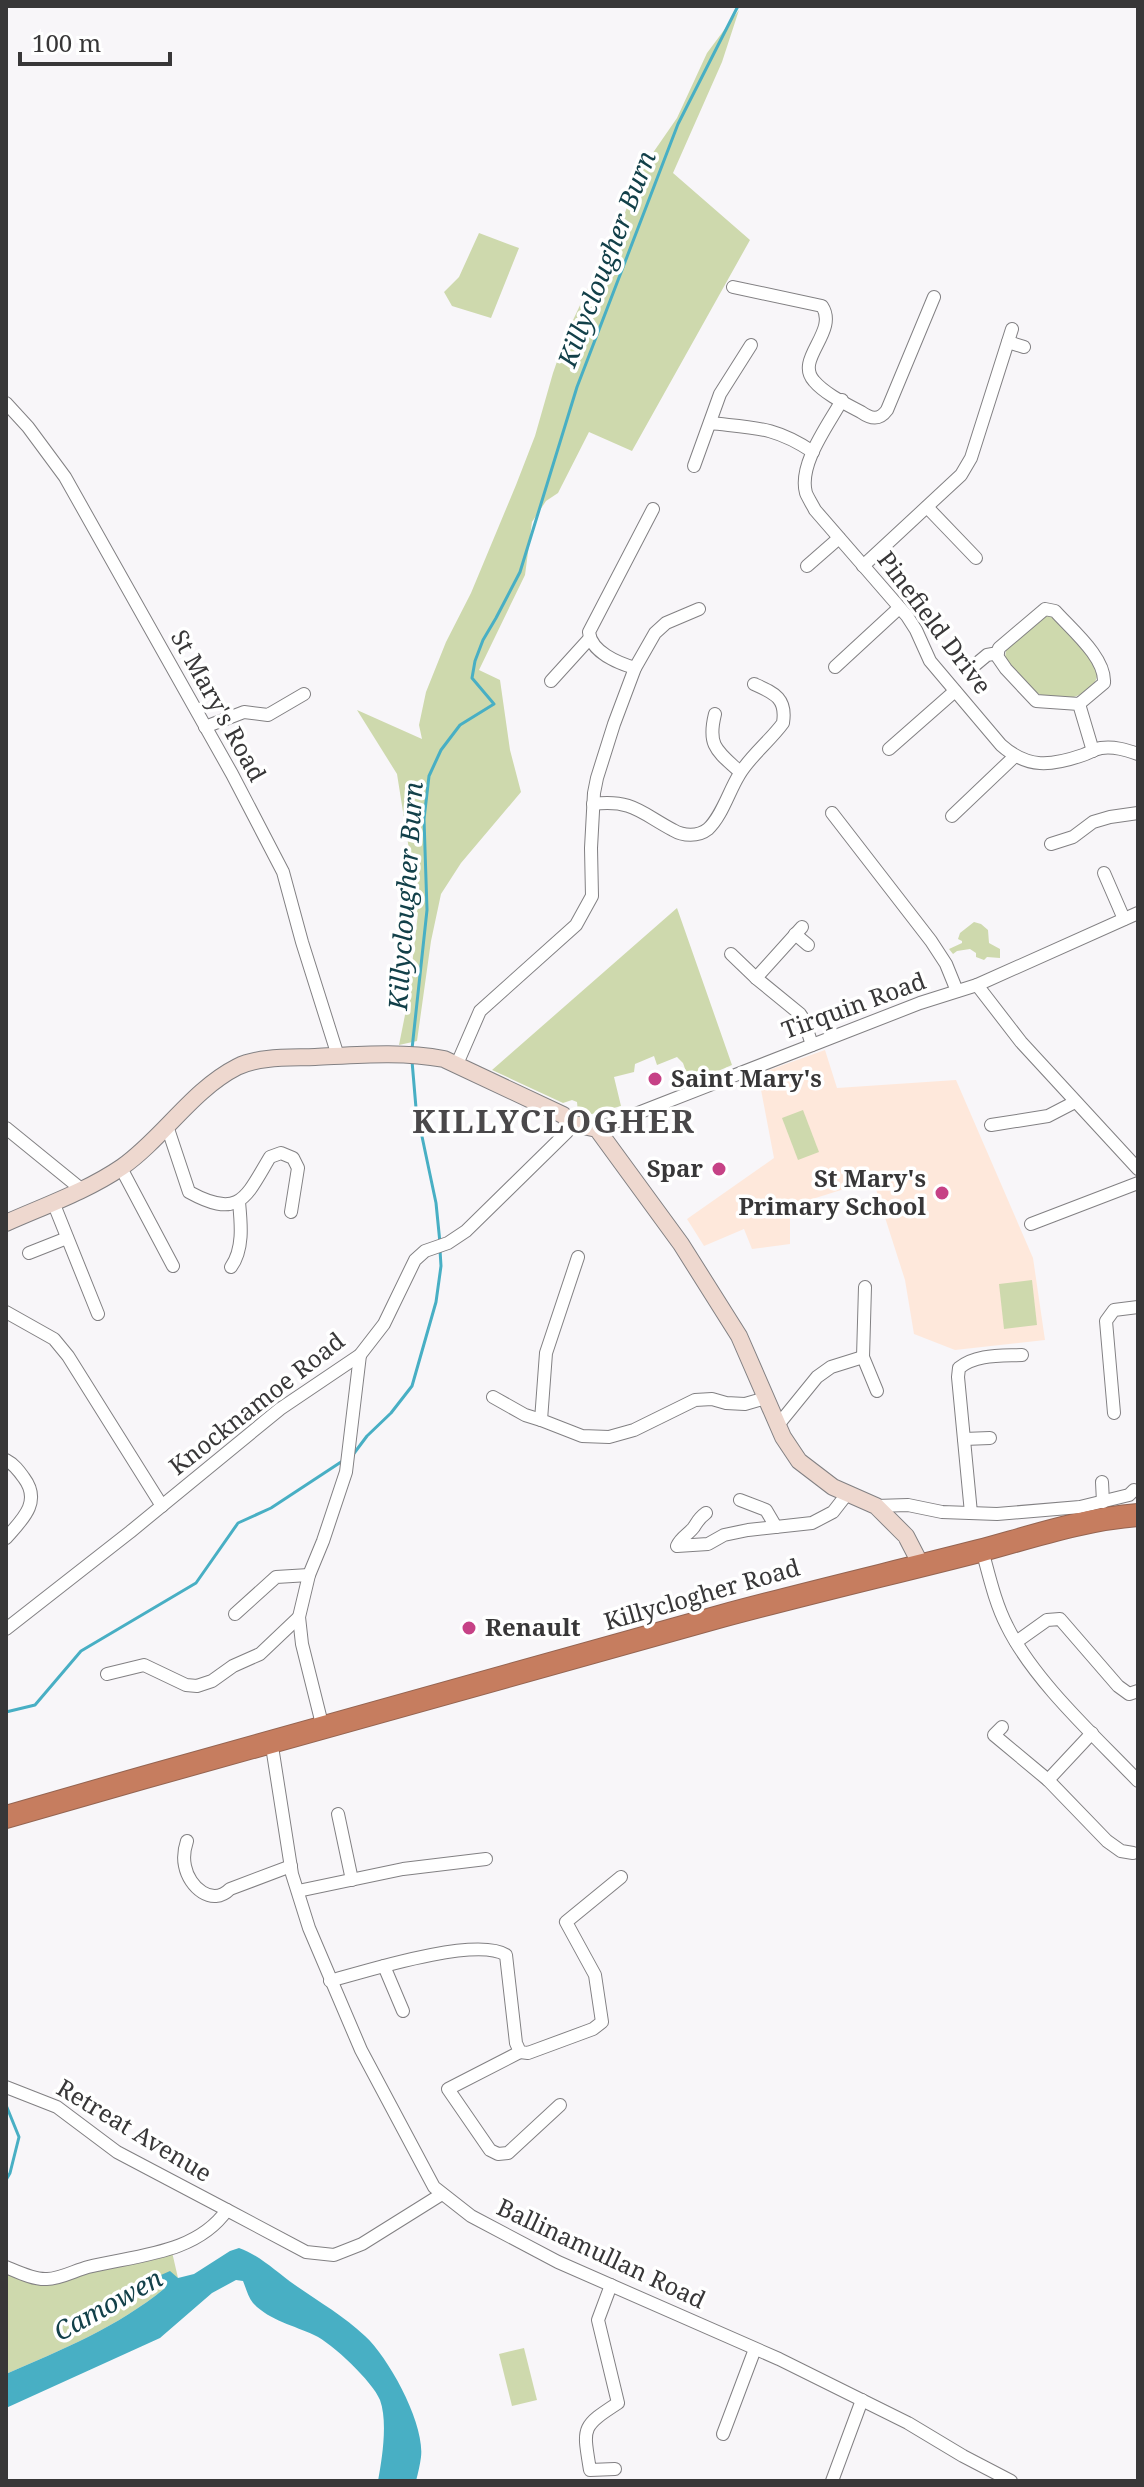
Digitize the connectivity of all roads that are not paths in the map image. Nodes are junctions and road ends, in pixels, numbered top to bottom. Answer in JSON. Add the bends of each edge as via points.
{"nodes":[{"id":1,"x":733,"y":287,"type":"dead end"},
{"id":2,"x":934,"y":297,"type":"dead end"},
{"id":3,"x":926,"y":317,"type":"junction"},
{"id":4,"x":940,"y":323,"type":"dead end"},
{"id":5,"x":1012,"y":329,"type":"dead end"},
{"id":6,"x":1008,"y":342,"type":"junction"},
{"id":7,"x":751,"y":345,"type":"dead end"},
{"id":8,"x":1024,"y":347,"type":"dead end"},
{"id":9,"x":842,"y":400,"type":"junction"},
{"id":10,"x":6,"y":403,"type":"edge"},
{"id":11,"x":710,"y":423,"type":"junction"},
{"id":12,"x":813,"y":452,"type":"junction"},
{"id":13,"x":694,"y":466,"type":"dead end"},
{"id":14,"x":927,"y":507,"type":"junction"},
{"id":15,"x":653,"y":509,"type":"dead end"},
{"id":16,"x":839,"y":538,"type":"junction"},
{"id":17,"x":976,"y":558,"type":"dead end"},
{"id":18,"x":807,"y":566,"type":"dead end"},
{"id":19,"x":863,"y":566,"type":"junction"},
{"id":20,"x":899,"y":608,"type":"junction"},
{"id":21,"x":699,"y":609,"type":"dead end"},
{"id":22,"x":590,"y":638,"type":"junction"},
{"id":23,"x":998,"y":653,"type":"junction"},
{"id":24,"x":975,"y":665,"type":"dead end"},
{"id":25,"x":835,"y":667,"type":"dead end"},
{"id":26,"x":635,"y":668,"type":"junction"},
{"id":27,"x":551,"y":681,"type":"dead end"},
{"id":28,"x":754,"y":684,"type":"dead end"},
{"id":29,"x":955,"y":691,"type":"junction"},
{"id":30,"x":304,"y":694,"type":"dead end"},
{"id":31,"x":1079,"y":704,"type":"junction"},
{"id":32,"x":715,"y":714,"type":"dead end"},
{"id":33,"x":205,"y":727,"type":"junction"},
{"id":34,"x":889,"y":749,"type":"dead end"},
{"id":35,"x":1093,"y":751,"type":"junction"},
{"id":36,"x":1138,"y":754,"type":"edge"},
{"id":37,"x":1014,"y":757,"type":"junction"},
{"id":38,"x":740,"y":772,"type":"junction"},
{"id":39,"x":593,"y":804,"type":"junction"},
{"id":40,"x":832,"y":813,"type":"dead end"},
{"id":41,"x":1138,"y":813,"type":"edge"},
{"id":42,"x":952,"y":816,"type":"dead end"},
{"id":43,"x":1051,"y":844,"type":"dead end"},
{"id":44,"x":1104,"y":873,"type":"dead end"},
{"id":45,"x":1138,"y":913,"type":"edge"},
{"id":46,"x":1124,"y":919,"type":"junction"},
{"id":47,"x":808,"y":945,"type":"dead end"},
{"id":48,"x":731,"y":954,"type":"dead end"},
{"id":49,"x":756,"y":978,"type":"junction"},
{"id":50,"x":977,"y":985,"type":"junction"},
{"id":51,"x":957,"y":991,"type":"junction"},
{"id":52,"x":812,"y":1045,"type":"junction"},
{"id":53,"x":338,"y":1056,"type":"junction"},
{"id":54,"x":457,"y":1064,"type":"junction"},
{"id":55,"x":1075,"y":1102,"type":"junction"},
{"id":56,"x":570,"y":1123,"type":"junction"},
{"id":57,"x":991,"y":1125,"type":"dead end"},
{"id":58,"x":167,"y":1126,"type":"junction"},
{"id":59,"x":6,"y":1128,"type":"edge"},
{"id":60,"x":597,"y":1129,"type":"junction"},
{"id":61,"x":121,"y":1168,"type":"junction"},
{"id":62,"x":1138,"y":1169,"type":"edge"},
{"id":63,"x":1138,"y":1183,"type":"edge"},
{"id":64,"x":81,"y":1189,"type":"junction"},
{"id":65,"x":53,"y":1202,"type":"junction"},
{"id":66,"x":239,"y":1202,"type":"junction"},
{"id":67,"x":291,"y":1212,"type":"dead end"},
{"id":68,"x":6,"y":1223,"type":"edge"},
{"id":69,"x":1031,"y":1224,"type":"dead end"},
{"id":70,"x":67,"y":1238,"type":"junction"},
{"id":71,"x":165,"y":1250,"type":"junction"},
{"id":72,"x":29,"y":1253,"type":"dead end"},
{"id":73,"x":578,"y":1257,"type":"dead end"},
{"id":74,"x":153,"y":1258,"type":"dead end"},
{"id":75,"x":173,"y":1266,"type":"dead end"},
{"id":76,"x":231,"y":1267,"type":"dead end"},
{"id":77,"x":865,"y":1287,"type":"dead end"},
{"id":78,"x":1138,"y":1307,"type":"edge"},
{"id":79,"x":6,"y":1312,"type":"edge"},
{"id":80,"x":98,"y":1314,"type":"dead end"},
{"id":81,"x":360,"y":1355,"type":"junction"},
{"id":82,"x":1022,"y":1355,"type":"dead end"},
{"id":83,"x":863,"y":1357,"type":"junction"},
{"id":84,"x":877,"y":1391,"type":"dead end"},
{"id":85,"x":493,"y":1397,"type":"dead end"},
{"id":86,"x":766,"y":1398,"type":"junction"},
{"id":87,"x":1114,"y":1413,"type":"dead end"},
{"id":88,"x":541,"y":1420,"type":"junction"},
{"id":89,"x":778,"y":1425,"type":"junction"},
{"id":90,"x":990,"y":1438,"type":"dead end"},
{"id":91,"x":964,"y":1439,"type":"junction"},
{"id":92,"x":6,"y":1460,"type":"edge"},
{"id":93,"x":1102,"y":1482,"type":"dead end"},
{"id":94,"x":1134,"y":1490,"type":"dead end"},
{"id":95,"x":847,"y":1494,"type":"junction"},
{"id":96,"x":740,"y":1500,"type":"dead end"},
{"id":97,"x":1103,"y":1502,"type":"junction"},
{"id":98,"x":162,"y":1506,"type":"junction"},
{"id":99,"x":876,"y":1506,"type":"junction"},
{"id":100,"x":706,"y":1513,"type":"dead end"},
{"id":101,"x":971,"y":1513,"type":"junction"},
{"id":102,"x":1138,"y":1515,"type":"edge"},
{"id":103,"x":776,"y":1527,"type":"junction"},
{"id":104,"x":6,"y":1538,"type":"edge"},
{"id":105,"x":982,"y":1550,"type":"junction"},
{"id":106,"x":921,"y":1565,"type":"junction"},
{"id":107,"x":309,"y":1575,"type":"junction"},
{"id":108,"x":235,"y":1614,"type":"dead end"},
{"id":109,"x":299,"y":1617,"type":"junction"},
{"id":110,"x":6,"y":1629,"type":"edge"},
{"id":111,"x":1016,"y":1642,"type":"junction"},
{"id":112,"x":107,"y":1674,"type":"dead end"},
{"id":113,"x":1138,"y":1691,"type":"edge"},
{"id":114,"x":1002,"y":1727,"type":"dead end"},
{"id":115,"x":321,"y":1728,"type":"junction"},
{"id":116,"x":1092,"y":1733,"type":"junction"},
{"id":117,"x":271,"y":1740,"type":"junction"},
{"id":118,"x":1048,"y":1780,"type":"junction"},
{"id":119,"x":1138,"y":1781,"type":"edge"},
{"id":120,"x":338,"y":1814,"type":"dead end"},
{"id":121,"x":6,"y":1817,"type":"edge"},
{"id":122,"x":187,"y":1841,"type":"dead end"},
{"id":123,"x":1133,"y":1853,"type":"dead end"},
{"id":124,"x":486,"y":1859,"type":"dead end"},
{"id":125,"x":291,"y":1866,"type":"junction"},
{"id":126,"x":621,"y":1877,"type":"dead end"},
{"id":127,"x":352,"y":1880,"type":"junction"},
{"id":128,"x":298,"y":1891,"type":"junction"},
{"id":129,"x":384,"y":1966,"type":"junction"},
{"id":130,"x":330,"y":1981,"type":"junction"},
{"id":131,"x":403,"y":2011,"type":"dead end"},
{"id":132,"x":520,"y":2052,"type":"junction"},
{"id":133,"x":6,"y":2087,"type":"edge"},
{"id":134,"x":560,"y":2105,"type":"dead end"},
{"id":135,"x":442,"y":2194,"type":"junction"},
{"id":136,"x":224,"y":2215,"type":"junction"},
{"id":137,"x":6,"y":2267,"type":"edge"},
{"id":138,"x":611,"y":2285,"type":"junction"},
{"id":139,"x":755,"y":2349,"type":"junction"},
{"id":140,"x":862,"y":2400,"type":"junction"},
{"id":141,"x":723,"y":2434,"type":"dead end"},
{"id":142,"x":615,"y":2469,"type":"dead end"},
{"id":143,"x":832,"y":2481,"type":"edge"},
{"id":144,"x":1011,"y":2481,"type":"edge"}],
"edges":[{"from":1,"to":9,"type":"street","via":[[822,306],[827,324],[809,373]]},
{"from":2,"to":3,"type":"street"},
{"from":3,"to":4,"type":"street"},
{"from":3,"to":9,"type":"street","via":[[883,416],[869,417]]},
{"from":5,"to":6,"type":"street"},
{"from":6,"to":8,"type":"street"},
{"from":6,"to":14,"type":"street","via":[[971,458]]},
{"from":7,"to":11,"type":"street","via":[[720,394]]},
{"from":9,"to":12,"type":"street","name":"Pinefield Drive"},
{"from":10,"to":33,"type":"street","name":"St Mary's Road","via":[[65,477]]},
{"from":11,"to":12,"type":"street","via":[[772,430]]},
{"from":11,"to":13,"type":"street"},
{"from":12,"to":16,"type":"street","name":"Pinefield Drive","via":[[806,492]]},
{"from":14,"to":17,"type":"street"},
{"from":14,"to":19,"type":"street"},
{"from":15,"to":22,"type":"street"},
{"from":16,"to":18,"type":"street"},
{"from":16,"to":19,"type":"street","name":"Pinefield Drive"},
{"from":19,"to":20,"type":"street","name":"Pinefield Drive"},
{"from":20,"to":25,"type":"street"},
{"from":20,"to":29,"type":"street","name":"Pinefield Drive"},
{"from":21,"to":26,"type":"street","via":[[655,633]]},
{"from":22,"to":26,"type":"street","via":[[603,652]]},
{"from":22,"to":27,"type":"street"},
{"from":23,"to":24,"type":"street"},
{"from":23,"to":31,"type":"street","via":[[1036,701]]},
{"from":23,"to":31,"type":"street","via":[[1045,609],[1055,611],[1105,672],[1104,683]]},
{"from":26,"to":39,"type":"street","via":[[609,738]]},
{"from":28,"to":38,"type":"street","via":[[782,703],[783,723]]},
{"from":29,"to":34,"type":"street"},
{"from":29,"to":37,"type":"street","name":"Pinefield Drive"},
{"from":30,"to":33,"type":"street","via":[[268,715],[244,712]]},
{"from":31,"to":35,"type":"street"},
{"from":32,"to":38,"type":"street","via":[[712,742]]},
{"from":33,"to":53,"type":"street","name":"St Mary's Road","via":[[283,872]]},
{"from":35,"to":36,"type":"street","via":[[1121,748]]},
{"from":35,"to":37,"type":"street","via":[[1058,763]]},
{"from":37,"to":42,"type":"street"},
{"from":38,"to":39,"type":"street","via":[[713,822],[696,834],[675,832],[635,807]]},
{"from":39,"to":54,"type":"street","via":[[592,896],[587,907],[576,925],[480,1011]]},
{"from":40,"to":51,"type":"street","via":[[931,941]]},
{"from":41,"to":43,"type":"street","via":[[1093,822],[1073,837]]},
{"from":44,"to":46,"type":"street"},
{"from":45,"to":46,"type":"street","name":"Tirquin Road"},
{"from":46,"to":50,"type":"street","name":"Tirquin Road"},
{"from":47,"to":49,"type":"street","via":[[799,930]]},
{"from":48,"to":49,"type":"street"},
{"from":49,"to":52,"type":"street","via":[[800,1014]]},
{"from":50,"to":51,"type":"street","name":"Tirquin Road"},
{"from":50,"to":55,"type":"street"},
{"from":51,"to":52,"type":"street","name":"Tirquin Road"},
{"from":52,"to":60,"type":"street","name":"Tirquin Road"},
{"from":53,"to":54,"type":"street","via":[[412,1055]]},
{"from":53,"to":58,"type":"street","via":[[239,1066]]},
{"from":54,"to":56,"type":"street"},
{"from":55,"to":57,"type":"street","via":[[1048,1116]]},
{"from":55,"to":62,"type":"street"},
{"from":56,"to":60,"type":"street"},
{"from":56,"to":81,"type":"street","name":"Knocknamoe Road","via":[[567,1132],[466,1231],[415,1260],[384,1324]]},
{"from":58,"to":61,"type":"street"},
{"from":58,"to":66,"type":"street","via":[[189,1192],[217,1203]]},
{"from":59,"to":64,"type":"street"},
{"from":60,"to":86,"type":"street","via":[[676,1236],[739,1336]]},
{"from":61,"to":64,"type":"street"},
{"from":61,"to":71,"type":"street"},
{"from":63,"to":69,"type":"street"},
{"from":64,"to":65,"type":"street"},
{"from":65,"to":68,"type":"street"},
{"from":65,"to":70,"type":"street"},
{"from":66,"to":67,"type":"street","via":[[270,1157],[281,1153],[293,1158],[298,1168]]},
{"from":66,"to":76,"type":"street","via":[[241,1239]]},
{"from":70,"to":72,"type":"street"},
{"from":70,"to":80,"type":"street"},
{"from":71,"to":74,"type":"street"},
{"from":71,"to":75,"type":"street"},
{"from":73,"to":88,"type":"street","via":[[546,1353]]},
{"from":77,"to":83,"type":"street"},
{"from":78,"to":87,"type":"street","via":[[1114,1310],[1106,1321]]},
{"from":79,"to":98,"type":"street","via":[[54,1339],[68,1356]]},
{"from":81,"to":98,"type":"street","name":"Knocknamoe Road","via":[[280,1409]]},
{"from":81,"to":107,"type":"street","via":[[346,1466]]},
{"from":82,"to":91,"type":"street","via":[[979,1358],[959,1368]]},
{"from":83,"to":84,"type":"street"},
{"from":83,"to":89,"type":"street","via":[[817,1377]]},
{"from":85,"to":88,"type":"street"},
{"from":86,"to":88,"type":"street","via":[[745,1404],[695,1400],[609,1437],[582,1436]]},
{"from":86,"to":89,"type":"street"},
{"from":89,"to":95,"type":"street","via":[[799,1461]]},
{"from":90,"to":91,"type":"street"},
{"from":91,"to":101,"type":"street"},
{"from":92,"to":104,"type":"street","via":[[27,1481],[33,1500]]},
{"from":93,"to":97,"type":"street"},
{"from":94,"to":97,"type":"street"},
{"from":95,"to":99,"type":"street"},
{"from":95,"to":103,"type":"street","via":[[833,1512],[812,1523]]},
{"from":96,"to":103,"type":"street","via":[[766,1510]]},
{"from":97,"to":101,"type":"street"},
{"from":98,"to":110,"type":"street","name":"Knocknamoe Road"},
{"from":99,"to":101,"type":"street"},
{"from":99,"to":106,"type":"street","via":[[906,1536]]},
{"from":100,"to":103,"type":"street","via":[[677,1546]]},
{"from":102,"to":105,"type":"highway","name":"Killyclogher Road"},
{"from":105,"to":106,"type":"highway","name":"Killyclogher Road"},
{"from":105,"to":111,"type":"street"},
{"from":106,"to":115,"type":"highway","name":"Killyclogher Road"},
{"from":107,"to":108,"type":"street","via":[[276,1577]]},
{"from":107,"to":109,"type":"street"},
{"from":109,"to":112,"type":"street","via":[[260,1654],[197,1686],[144,1665]]},
{"from":109,"to":115,"type":"street"},
{"from":111,"to":113,"type":"street","via":[[1047,1620],[1060,1619],[1118,1686],[1129,1694]]},
{"from":111,"to":116,"type":"street"},
{"from":114,"to":118,"type":"street","via":[[994,1735]]},
{"from":115,"to":117,"type":"highway","name":"Killyclogher Road"},
{"from":116,"to":118,"type":"street"},
{"from":116,"to":119,"type":"street"},
{"from":117,"to":121,"type":"highway","name":"Killyclogher Road"},
{"from":117,"to":125,"type":"street","name":"Ballinamullan Road"},
{"from":118,"to":123,"type":"street","via":[[1107,1841]]},
{"from":120,"to":127,"type":"street"},
{"from":122,"to":125,"type":"street","via":[[185,1870],[212,1898]]},
{"from":124,"to":127,"type":"street"},
{"from":125,"to":128,"type":"street","name":"Ballinamullan Road"},
{"from":126,"to":132,"type":"street","via":[[566,1922],[595,1975],[602,2022]]},
{"from":127,"to":128,"type":"street"},
{"from":128,"to":130,"type":"street","name":"Ballinamullan Road"},
{"from":129,"to":130,"type":"street"},
{"from":129,"to":131,"type":"street"},
{"from":129,"to":132,"type":"street","via":[[488,1949],[506,1955]]},
{"from":130,"to":135,"type":"street","name":"Ballinamullan Road","via":[[427,2178]]},
{"from":132,"to":134,"type":"street","via":[[448,2089],[490,2150],[508,2153]]},
{"from":133,"to":136,"type":"street","name":"Retreat Avenue","via":[[57,2107],[117,2152]]},
{"from":135,"to":136,"type":"street","name":"Retreat Avenue","via":[[362,2244],[334,2255],[306,2252]]},
{"from":135,"to":138,"type":"street","name":"Ballinamullan Road","via":[[471,2216]]},
{"from":136,"to":137,"type":"street","via":[[194,2241],[48,2280]]},
{"from":138,"to":139,"type":"street","name":"Ballinamullan Road"},
{"from":138,"to":142,"type":"street","via":[[598,2320],[618,2403],[591,2420],[584,2435],[590,2470]]},
{"from":139,"to":140,"type":"street","name":"Ballinamullan Road"},
{"from":139,"to":141,"type":"street"},
{"from":140,"to":143,"type":"street"},
{"from":140,"to":144,"type":"street","name":"Ballinamullan Road"}]}
